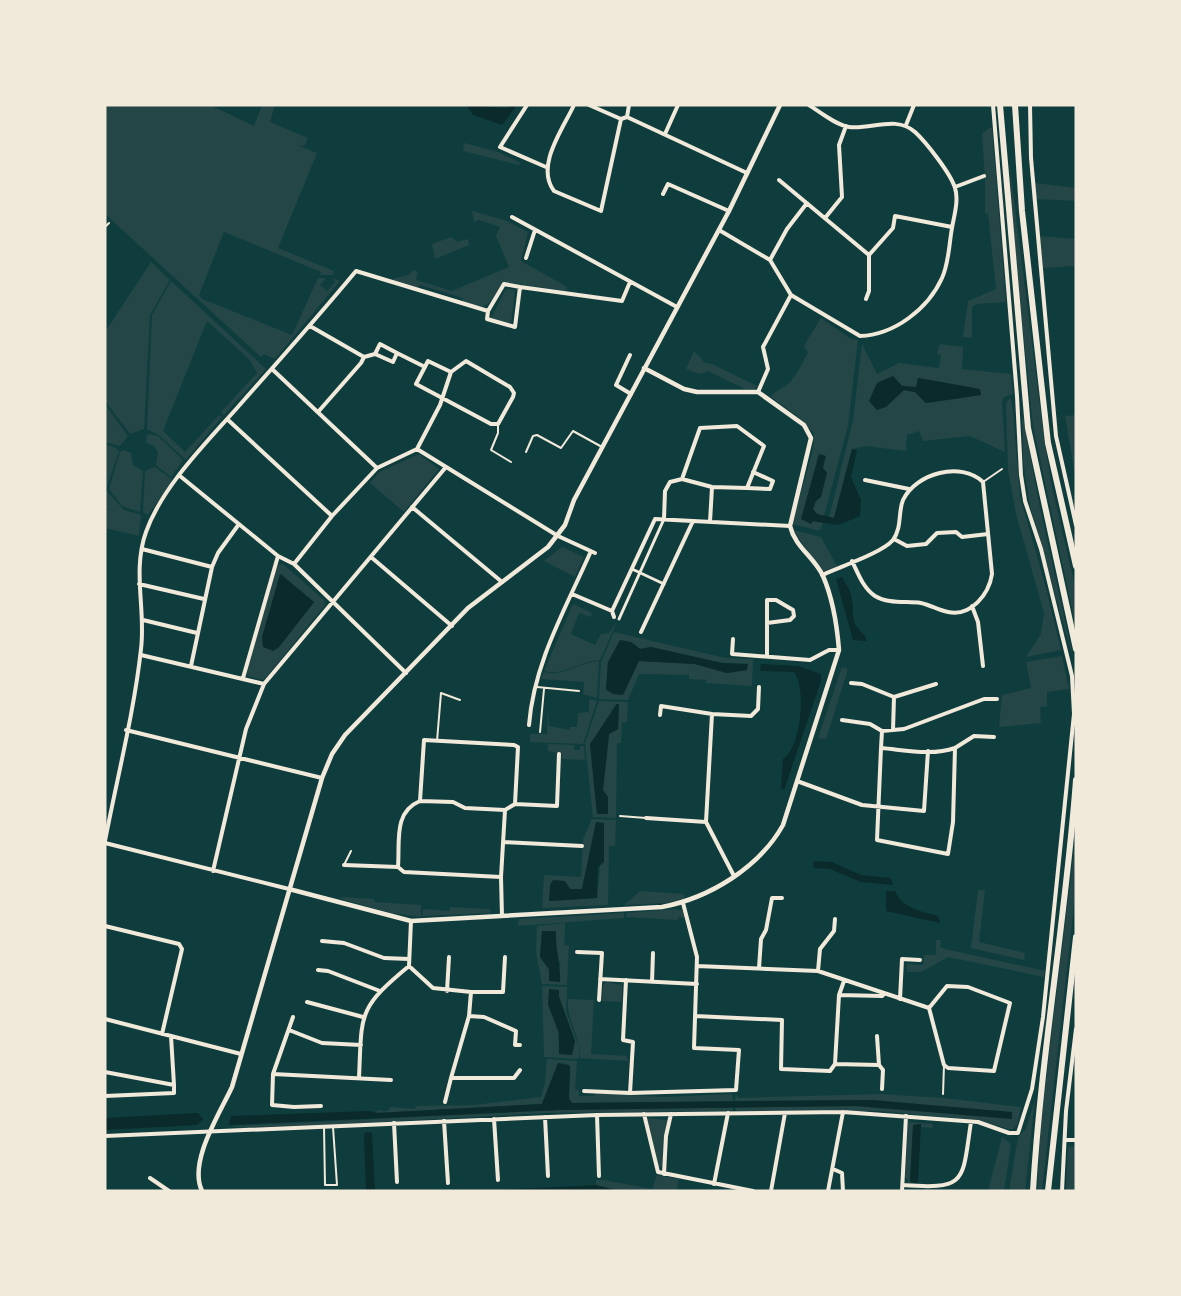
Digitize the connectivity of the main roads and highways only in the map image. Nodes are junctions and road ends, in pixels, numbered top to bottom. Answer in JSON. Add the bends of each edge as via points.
{"nodes":[{"id":1,"x":1000,"y":105,"type":"edge"},
{"id":2,"x":1015,"y":105,"type":"edge"},
{"id":3,"x":1076,"y":566,"type":"edge"},
{"id":4,"x":1076,"y":649,"type":"edge"},
{"id":5,"x":1076,"y":780,"type":"edge"},
{"id":6,"x":1076,"y":937,"type":"edge"},
{"id":7,"x":1034,"y":1191,"type":"edge"},
{"id":8,"x":1048,"y":1191,"type":"edge"}],
"edges":[{"from":1,"to":4,"type":"main road","via":[[1028,428]]},
{"from":2,"to":3,"type":"main road","via":[[1022,211],[1048,443]]},
{"from":5,"to":7,"type":"main road","via":[[1038,1110]]},
{"from":6,"to":8,"type":"main road"}]}
